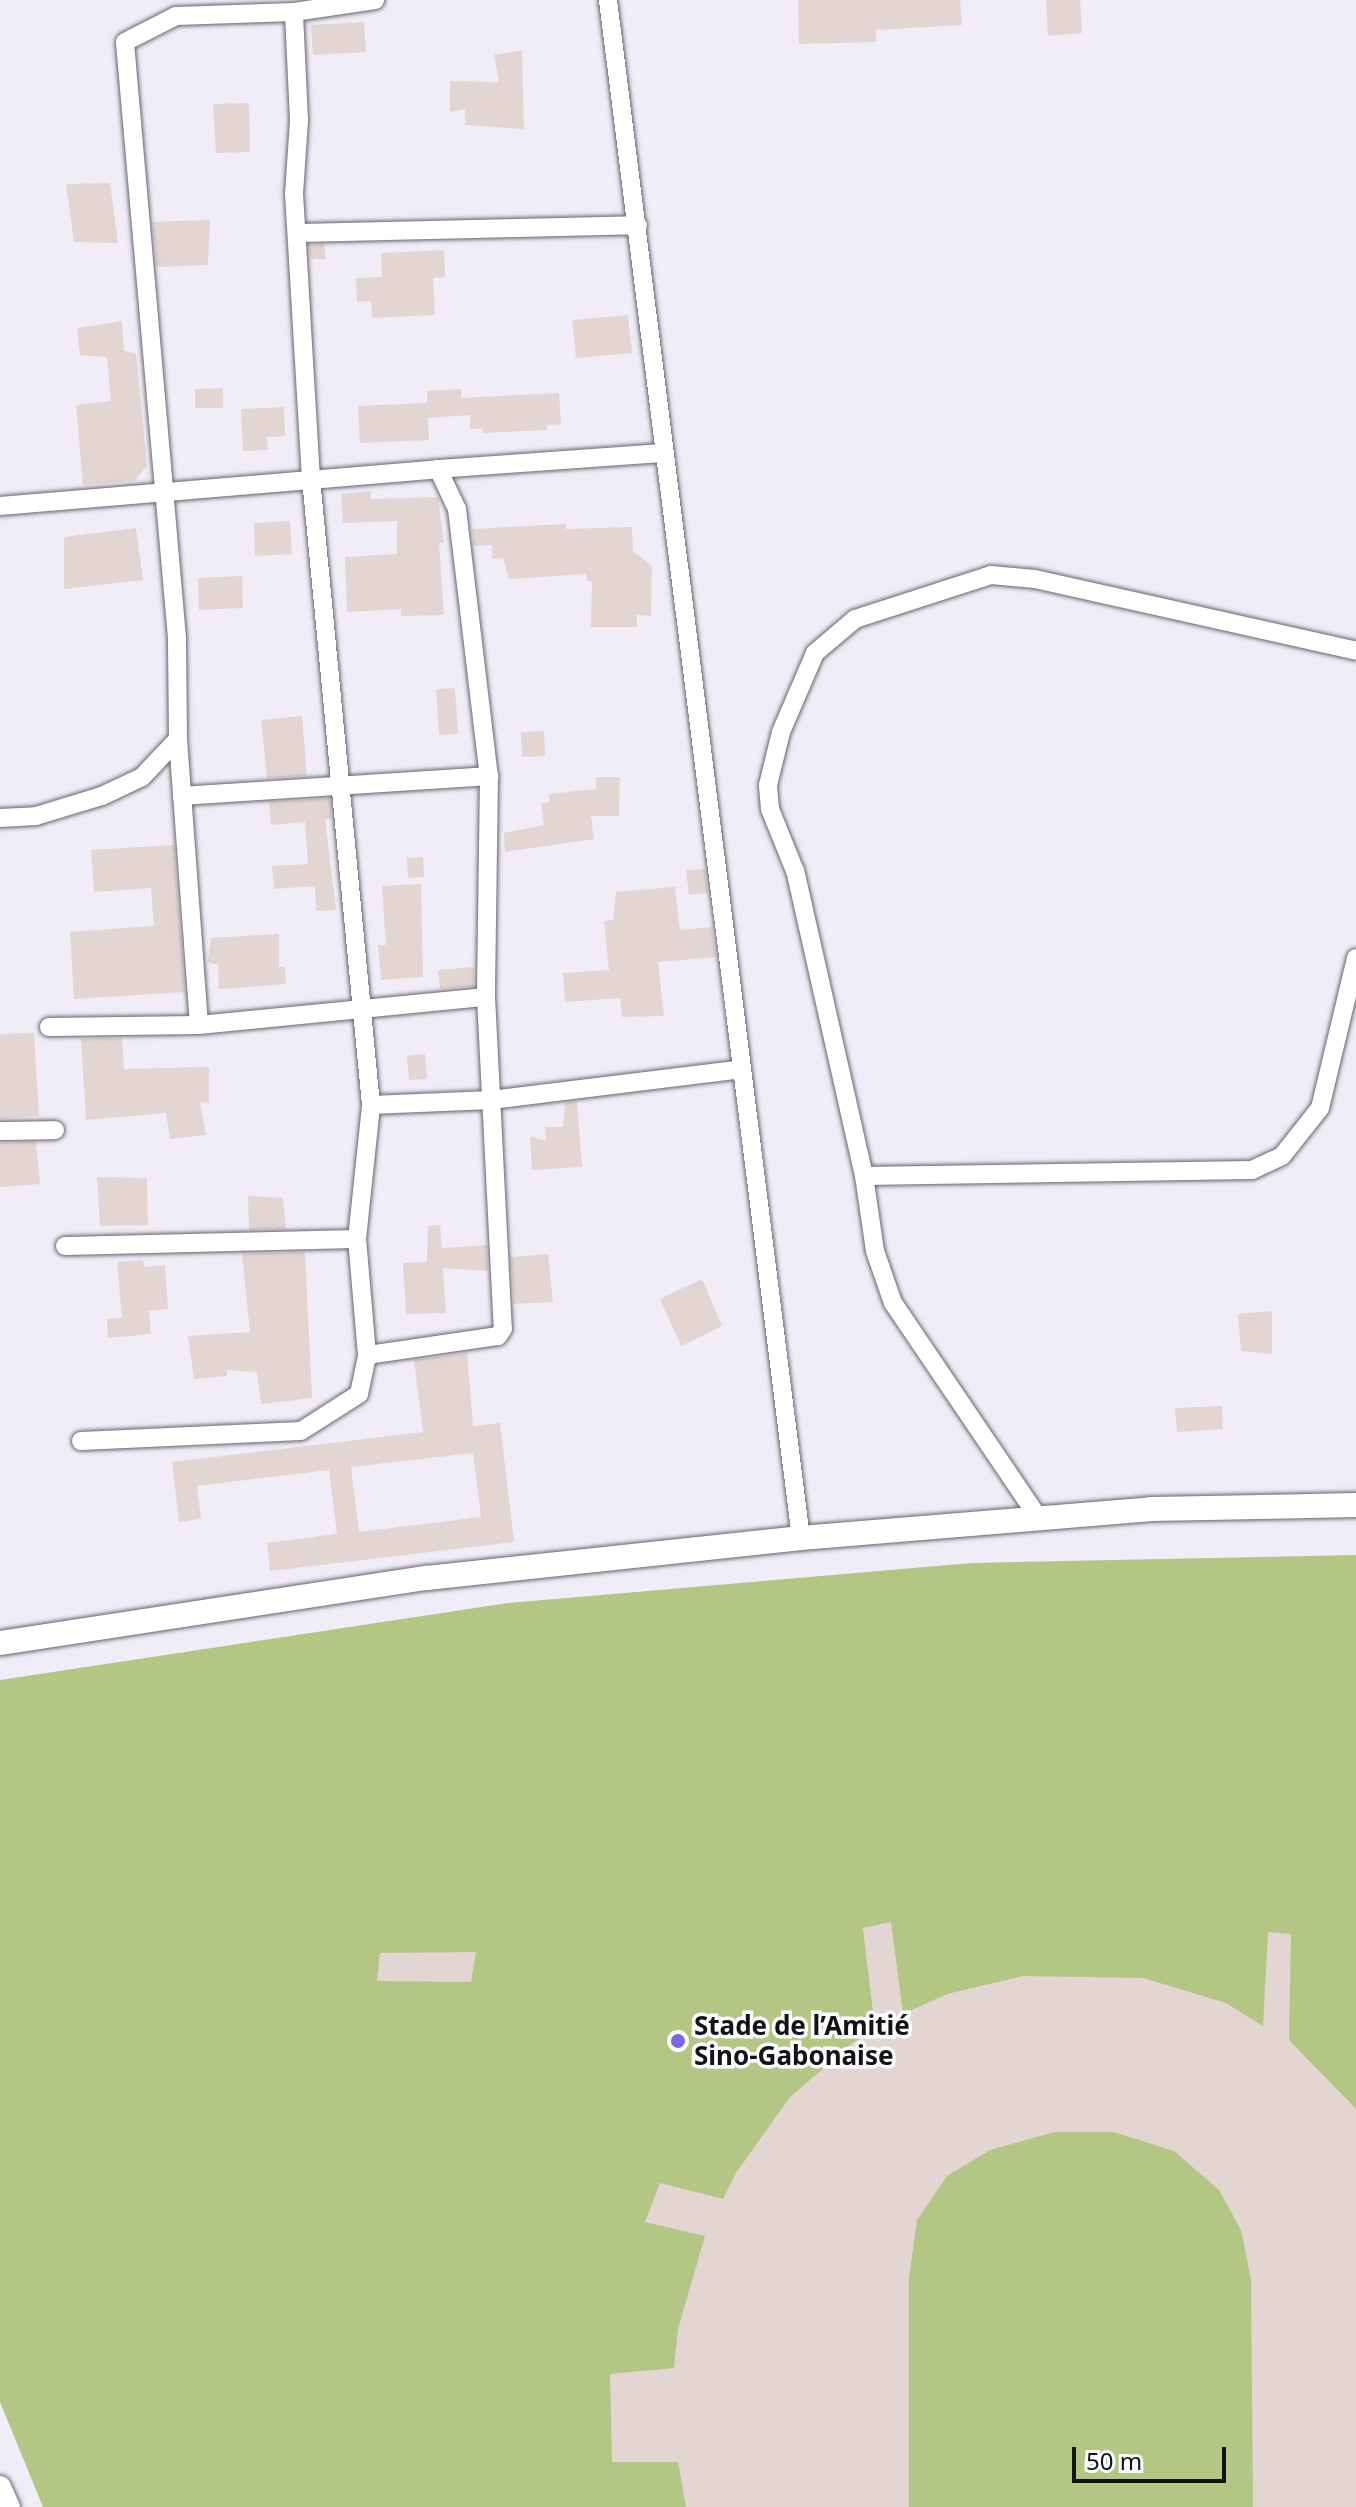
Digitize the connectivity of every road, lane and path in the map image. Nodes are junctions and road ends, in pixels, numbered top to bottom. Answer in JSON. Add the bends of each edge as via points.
{"nodes":[{"id":1,"x":375,"y":0,"type":"edge"},
{"id":2,"x":608,"y":0,"type":"edge"},
{"id":3,"x":294,"y":12,"type":"junction"},
{"id":4,"x":638,"y":225,"type":"junction"},
{"id":5,"x":298,"y":233,"type":"junction"},
{"id":6,"x":663,"y":453,"type":"junction"},
{"id":7,"x":438,"y":469,"type":"junction"},
{"id":8,"x":311,"y":479,"type":"junction"},
{"id":9,"x":164,"y":492,"type":"junction"},
{"id":10,"x":0,"y":506,"type":"edge"},
{"id":11,"x":1356,"y":651,"type":"edge"},
{"id":12,"x":178,"y":739,"type":"junction"},
{"id":13,"x":489,"y":776,"type":"junction"},
{"id":14,"x":340,"y":787,"type":"junction"},
{"id":15,"x":182,"y":796,"type":"junction"},
{"id":16,"x":0,"y":818,"type":"edge"},
{"id":17,"x":1356,"y":958,"type":"edge"},
{"id":18,"x":486,"y":997,"type":"junction"},
{"id":19,"x":364,"y":1007,"type":"junction"},
{"id":20,"x":199,"y":1025,"type":"junction"},
{"id":21,"x":49,"y":1027,"type":"dead end"},
{"id":22,"x":742,"y":1069,"type":"junction"},
{"id":23,"x":491,"y":1100,"type":"junction"},
{"id":24,"x":371,"y":1105,"type":"junction"},
{"id":25,"x":55,"y":1130,"type":"dead end"},
{"id":26,"x":0,"y":1131,"type":"edge"},
{"id":27,"x":864,"y":1176,"type":"junction"},
{"id":28,"x":357,"y":1239,"type":"junction"},
{"id":29,"x":65,"y":1246,"type":"dead end"},
{"id":30,"x":367,"y":1355,"type":"junction"},
{"id":31,"x":81,"y":1441,"type":"dead end"},
{"id":32,"x":1356,"y":1505,"type":"edge"},
{"id":33,"x":1038,"y":1517,"type":"junction"},
{"id":34,"x":801,"y":1538,"type":"junction"},
{"id":35,"x":0,"y":1643,"type":"edge"},
{"id":36,"x":0,"y":2487,"type":"edge"},
{"id":37,"x":9,"y":2507,"type":"edge"}],
"edges":[{"from":1,"to":3,"type":"street"},
{"from":2,"to":4,"type":"street"},
{"from":3,"to":5,"type":"street"},
{"from":3,"to":9,"type":"street","via":[[176,16],[125,42]]},
{"from":4,"to":5,"type":"street"},
{"from":4,"to":6,"type":"street"},
{"from":5,"to":8,"type":"street"},
{"from":6,"to":7,"type":"street"},
{"from":6,"to":22,"type":"street"},
{"from":7,"to":8,"type":"street"},
{"from":7,"to":13,"type":"street","via":[[457,509]]},
{"from":8,"to":9,"type":"street"},
{"from":8,"to":14,"type":"street"},
{"from":9,"to":10,"type":"street"},
{"from":9,"to":12,"type":"street","via":[[177,638]]},
{"from":11,"to":27,"type":"street","via":[[1035,579],[991,575],[855,619],[815,653],[774,756],[770,809],[795,871]]},
{"from":12,"to":15,"type":"street"},
{"from":12,"to":16,"type":"street","via":[[142,777],[102,796],[36,816]]},
{"from":13,"to":14,"type":"street"},
{"from":13,"to":18,"type":"street"},
{"from":14,"to":15,"type":"street"},
{"from":14,"to":19,"type":"street"},
{"from":15,"to":20,"type":"street"},
{"from":17,"to":27,"type":"street","via":[[1320,1108],[1282,1156],[1252,1170]]},
{"from":18,"to":19,"type":"street"},
{"from":18,"to":23,"type":"street"},
{"from":19,"to":20,"type":"street"},
{"from":19,"to":24,"type":"street"},
{"from":20,"to":21,"type":"street"},
{"from":22,"to":23,"type":"street"},
{"from":22,"to":34,"type":"street"},
{"from":23,"to":24,"type":"street"},
{"from":23,"to":30,"type":"street","via":[[503,1329],[498,1336]]},
{"from":24,"to":28,"type":"street"},
{"from":25,"to":26,"type":"street"},
{"from":27,"to":33,"type":"street","via":[[875,1251],[893,1303]]},
{"from":28,"to":29,"type":"street"},
{"from":28,"to":30,"type":"street"},
{"from":30,"to":31,"type":"street","via":[[359,1394],[301,1431]]},
{"from":32,"to":33,"type":"main road"},
{"from":33,"to":34,"type":"main road"},
{"from":34,"to":35,"type":"main road","via":[[427,1578]]},
{"from":36,"to":37,"type":"street"}]}
